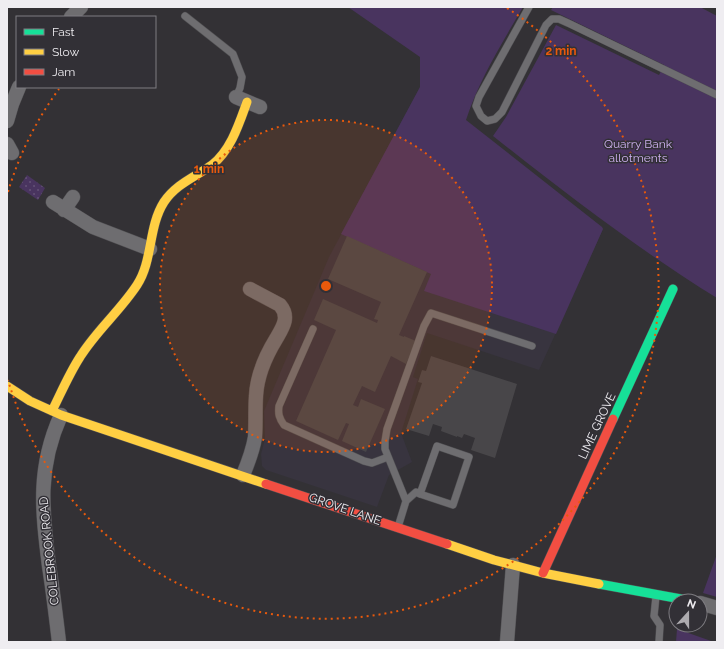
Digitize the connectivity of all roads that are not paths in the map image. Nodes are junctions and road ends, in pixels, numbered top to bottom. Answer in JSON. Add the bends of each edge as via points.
{"nodes":[{"id":1,"x":81,"y":7,"type":"edge"},
{"id":2,"x":529,"y":7,"type":"edge"},
{"id":3,"x":72,"y":16,"type":"edge"},
{"id":4,"x":185,"y":16,"type":"dead end"},
{"id":5,"x":20,"y":88,"type":"edge"},
{"id":6,"x":717,"y":95,"type":"edge"},
{"id":7,"x":248,"y":102,"type":"joint"},
{"id":8,"x":7,"y":121,"type":"edge"},
{"id":9,"x":73,"y":197,"type":"dead end"},
{"id":10,"x":150,"y":249,"type":"junction"},
{"id":11,"x":673,"y":289,"type":"dead end"},
{"id":12,"x":257,"y":296,"type":"dead end"},
{"id":13,"x":313,"y":329,"type":"dead end"},
{"id":14,"x":532,"y":346,"type":"dead end"},
{"id":15,"x":7,"y":386,"type":"edge"},
{"id":16,"x":57,"y":413,"type":"junction"},
{"id":17,"x":388,"y":458,"type":"junction"},
{"id":18,"x":244,"y":475,"type":"junction"},
{"id":19,"x":420,"y":494,"type":"junction"},
{"id":20,"x":406,"y":501,"type":"junction"},
{"id":21,"x":398,"y":527,"type":"junction"},
{"id":22,"x":513,"y":565,"type":"junction"},
{"id":23,"x":542,"y":573,"type":"junction"},
{"id":24,"x":656,"y":594,"type":"junction"},
{"id":25,"x":668,"y":596,"type":"edge"},
{"id":26,"x":59,"y":642,"type":"edge"},
{"id":27,"x":507,"y":642,"type":"edge"},
{"id":28,"x":659,"y":642,"type":"edge"}],
"edges":[{"from":1,"to":3,"type":"street"},
{"from":2,"to":6,"type":"lane","via":[[476,106],[487,121],[495,120],[502,112],[546,25],[552,19],[568,23]]},
{"from":4,"to":7,"type":"lane","via":[[233,54],[242,77],[240,88]]},
{"from":5,"to":8,"type":"street"},
{"from":7,"to":10,"type":"street","via":[[221,156],[213,164],[180,184],[165,200],[157,214]]},
{"from":9,"to":10,"type":"street","via":[[59,206],[93,227]]},
{"from":10,"to":16,"type":"street","via":[[137,285],[73,368]]},
{"from":11,"to":23,"type":"street","name":"LIME GROVE"},
{"from":12,"to":18,"type":"street","via":[[280,305],[286,318],[263,364],[256,396],[253,447]]},
{"from":13,"to":17,"type":"lane","via":[[279,406],[280,419],[284,425],[364,461],[372,463]]},
{"from":14,"to":17,"type":"lane","via":[[431,313],[387,429],[385,448]]},
{"from":15,"to":16,"type":"street","name":"GROVE LANE","via":[[30,401]]},
{"from":16,"to":18,"type":"street","name":"GROVE LANE"},
{"from":16,"to":26,"type":"street","name":"COLEBROOK ROAD","via":[[44,478],[42,508]]},
{"from":17,"to":20,"type":"lane"},
{"from":18,"to":21,"type":"street","name":"GROVE LANE"},
{"from":19,"to":19,"type":"lane","via":[[437,446],[469,457],[453,505]]},
{"from":19,"to":20,"type":"lane","via":[[416,492]]},
{"from":20,"to":21,"type":"lane"},
{"from":21,"to":22,"type":"street","name":"GROVE LANE"},
{"from":22,"to":23,"type":"street","name":"GROVE LANE"},
{"from":22,"to":27,"type":"street"},
{"from":23,"to":24,"type":"street","name":"GROVE LANE"},
{"from":24,"to":25,"type":"street","name":"GROVE LANE"},
{"from":24,"to":28,"type":"lane","via":[[654,616],[660,625]]}]}
